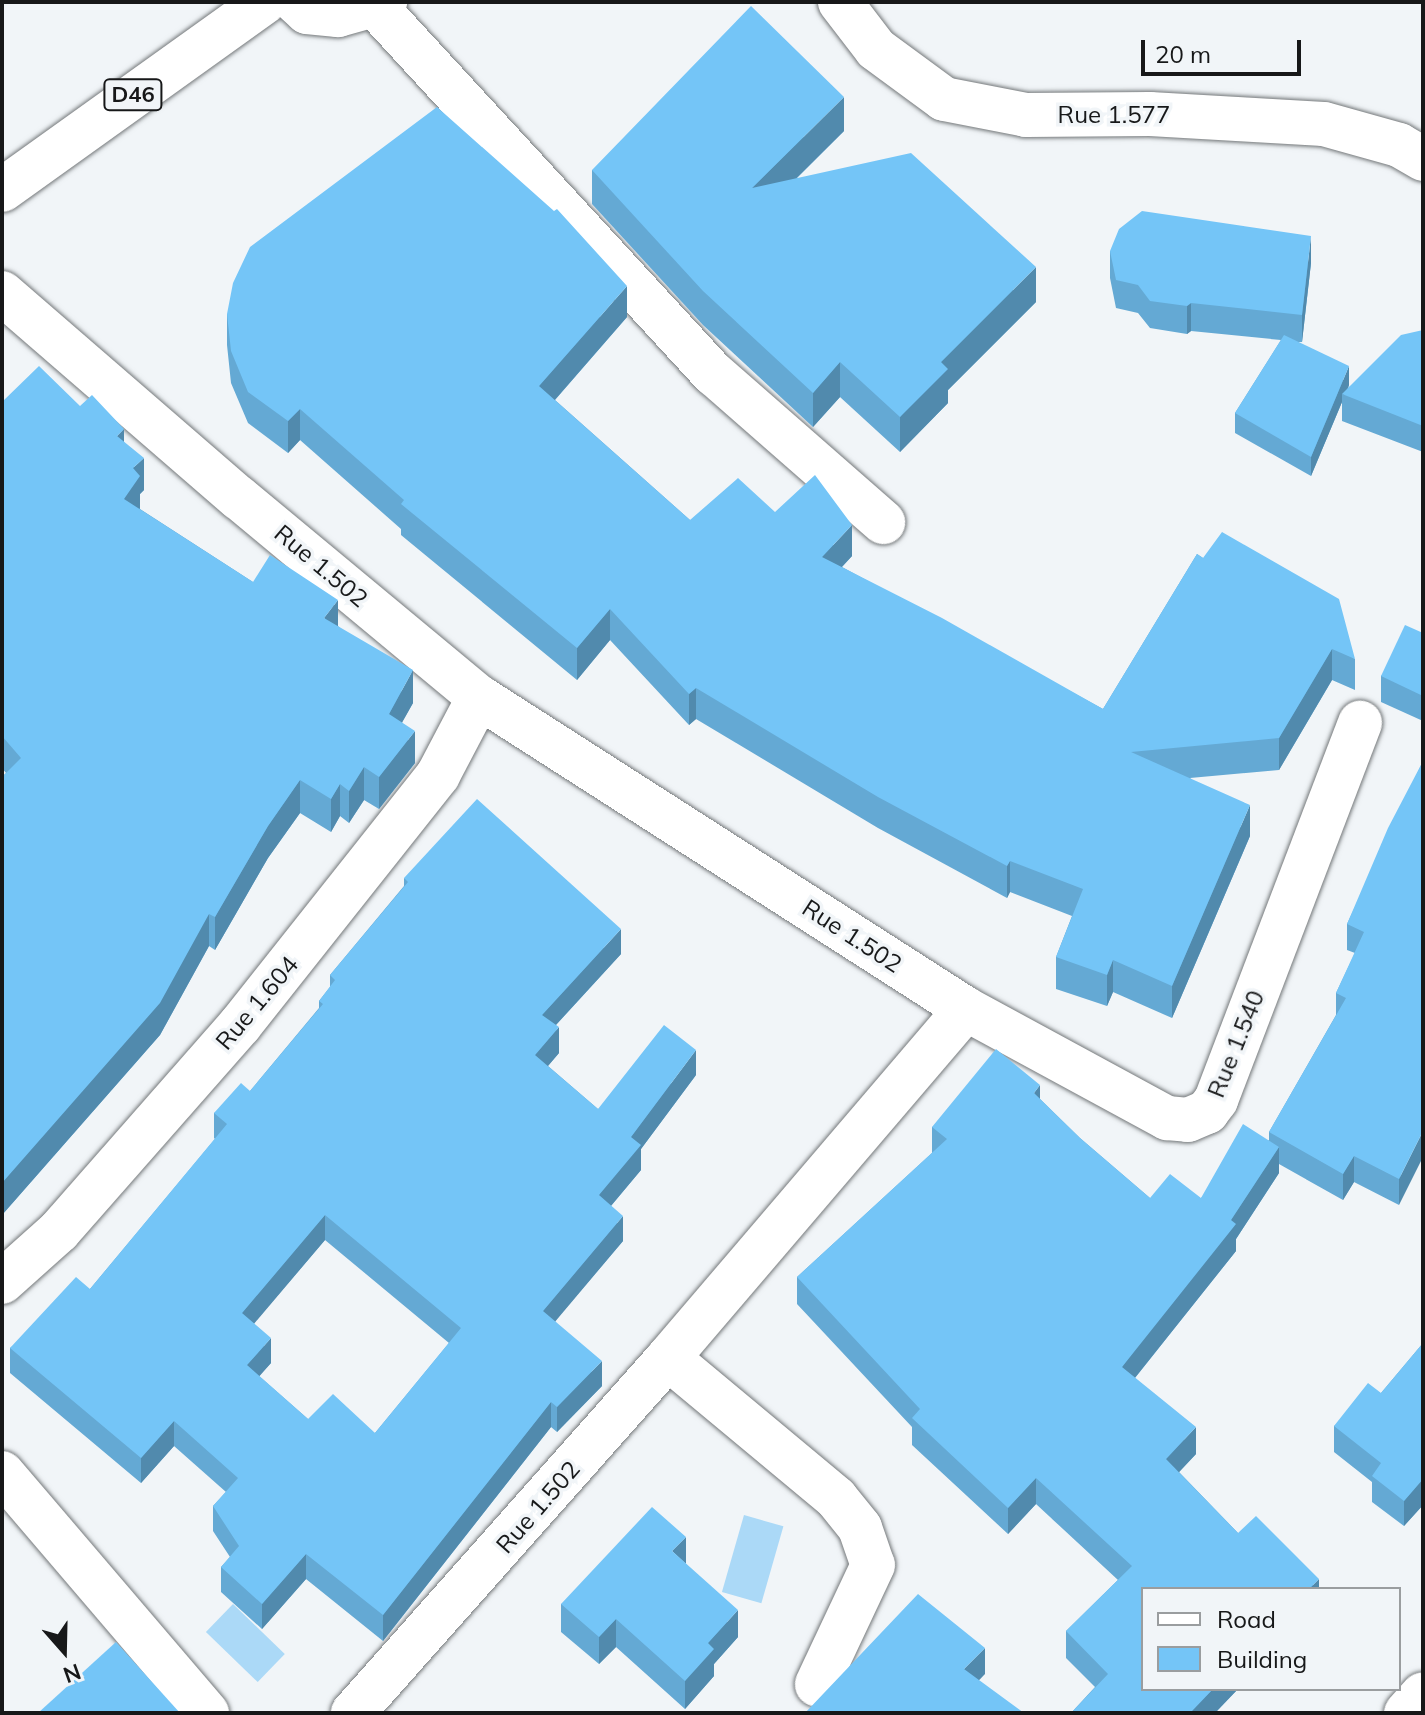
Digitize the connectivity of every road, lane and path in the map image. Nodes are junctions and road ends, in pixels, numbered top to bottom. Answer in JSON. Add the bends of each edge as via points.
{"nodes":[{"id":1,"x":265,"y":2,"type":"edge"},
{"id":2,"x":296,"y":2,"type":"edge"},
{"id":3,"x":840,"y":2,"type":"edge"},
{"id":4,"x":380,"y":4,"type":"edge"},
{"id":5,"x":1423,"y":159,"type":"edge"},
{"id":6,"x":2,"y":190,"type":"edge"},
{"id":7,"x":2,"y":293,"type":"edge"},
{"id":8,"x":883,"y":522,"type":"dead end"},
{"id":9,"x":479,"y":697,"type":"junction"},
{"id":10,"x":1360,"y":723,"type":"dead end"},
{"id":11,"x":966,"y":1009,"type":"junction"},
{"id":12,"x":2,"y":1282,"type":"edge"},
{"id":13,"x":668,"y":1358,"type":"junction"},
{"id":14,"x":2,"y":1473,"type":"edge"},
{"id":15,"x":817,"y":1684,"type":"dead end"},
{"id":16,"x":1423,"y":1694,"type":"edge"},
{"id":17,"x":207,"y":1713,"type":"edge"},
{"id":18,"x":353,"y":1713,"type":"edge"},
{"id":19,"x":1406,"y":1713,"type":"edge"}],
"edges":[{"from":1,"to":6,"type":"street","number":"D46"},
{"from":2,"to":4,"type":"street","via":[[307,12],[338,15]]},
{"from":3,"to":5,"type":"street","name":"Rue 1.577","via":[[876,49],[944,99],[1026,115],[1150,114],[1324,124],[1399,145]]},
{"from":4,"to":8,"type":"street","via":[[714,374]]},
{"from":7,"to":9,"type":"street","name":"Rue 1.502"},
{"from":9,"to":11,"type":"street","name":"Rue 1.502"},
{"from":9,"to":12,"type":"street","name":"Rue 1.604","via":[[438,775],[240,1025],[59,1231]]},
{"from":10,"to":11,"type":"street","name":"Rue 1.540","via":[[1207,1112],[1188,1120],[1167,1118]]},
{"from":11,"to":13,"type":"street","name":"Rue 1.502"},
{"from":13,"to":15,"type":"street","via":[[836,1498],[860,1528],[873,1565]]},
{"from":13,"to":18,"type":"street","name":"Rue 1.502"},
{"from":14,"to":17,"type":"street"},
{"from":16,"to":19,"type":"street"}]}
